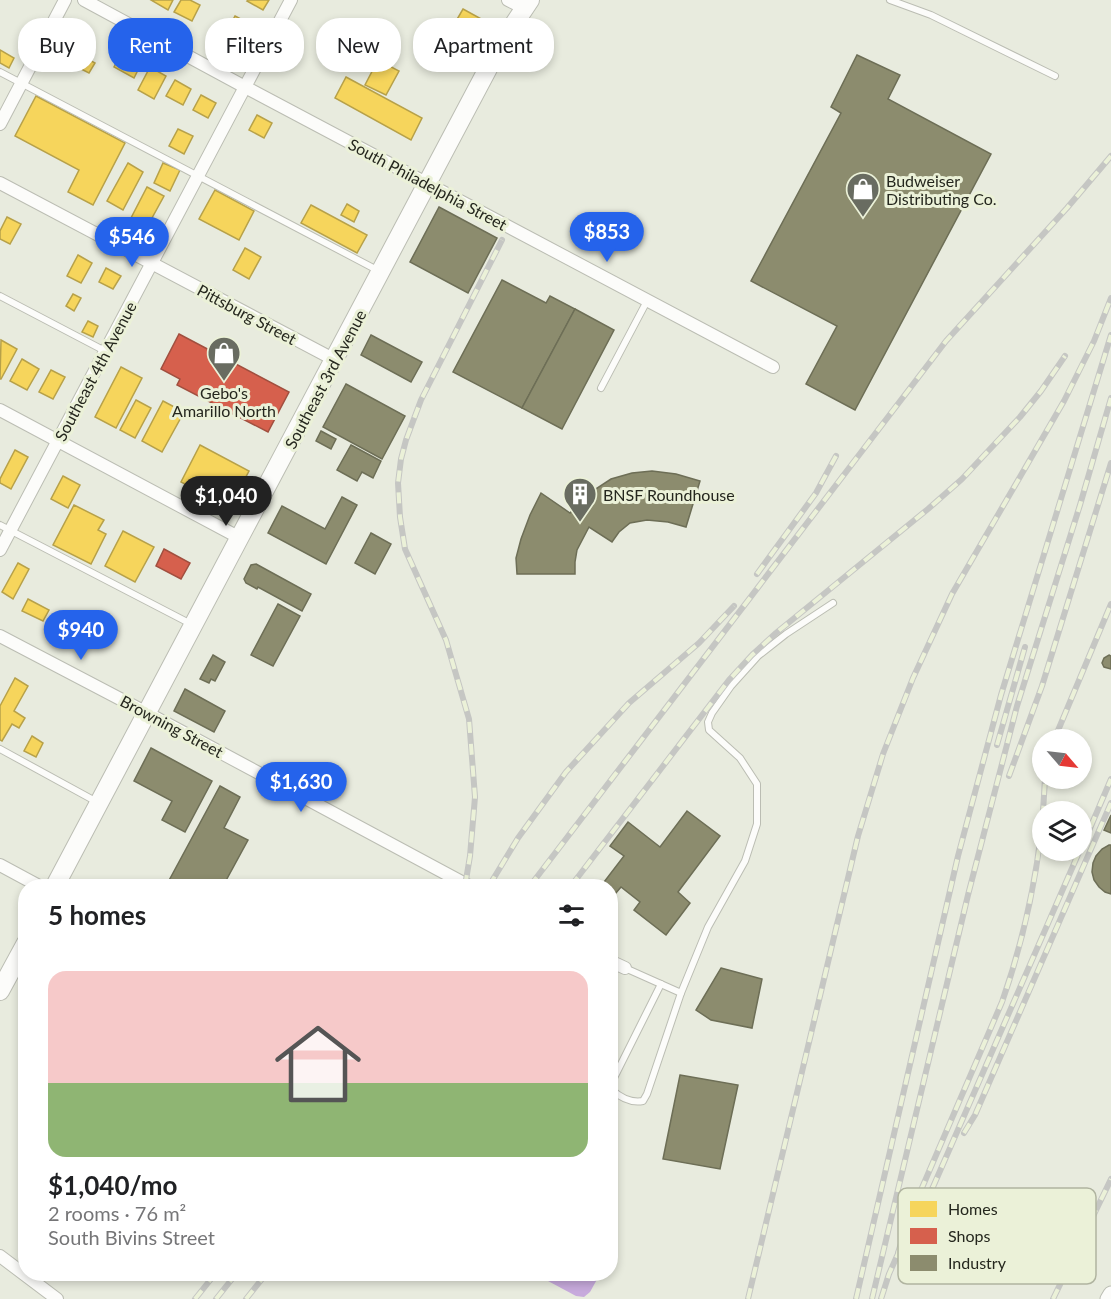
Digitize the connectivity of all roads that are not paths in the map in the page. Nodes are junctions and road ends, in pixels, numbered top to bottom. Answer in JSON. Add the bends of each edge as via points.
{"nodes":[{"id":1,"x":65,"y":0,"type":"edge"},
{"id":2,"x":84,"y":0,"type":"edge"},
{"id":3,"x":291,"y":0,"type":"edge"},
{"id":4,"x":890,"y":0,"type":"edge"},
{"id":5,"x":520,"y":3,"type":"edge"},
{"id":6,"x":0,"y":72,"type":"edge"},
{"id":7,"x":1055,"y":76,"type":"dead end"},
{"id":8,"x":21,"y":83,"type":"junction"},
{"id":9,"x":245,"y":87,"type":"junction"},
{"id":10,"x":0,"y":123,"type":"edge"},
{"id":11,"x":199,"y":175,"type":"junction"},
{"id":12,"x":0,"y":183,"type":"edge"},
{"id":13,"x":428,"y":184,"type":"junction"},
{"id":14,"x":151,"y":264,"type":"junction"},
{"id":15,"x":382,"y":272,"type":"junction"},
{"id":16,"x":0,"y":296,"type":"edge"},
{"id":17,"x":647,"y":301,"type":"junction"},
{"id":18,"x":105,"y":351,"type":"junction"},
{"id":19,"x":335,"y":360,"type":"junction"},
{"id":20,"x":773,"y":367,"type":"dead end"},
{"id":21,"x":601,"y":388,"type":"dead end"},
{"id":22,"x":0,"y":410,"type":"edge"},
{"id":23,"x":58,"y":441,"type":"junction"},
{"id":24,"x":5,"y":528,"type":"edge"},
{"id":25,"x":240,"y":538,"type":"junction"},
{"id":26,"x":0,"y":550,"type":"edge"},
{"id":27,"x":833,"y":603,"type":"dead end"},
{"id":28,"x":194,"y":626,"type":"junction"},
{"id":29,"x":0,"y":636,"type":"edge"},
{"id":30,"x":147,"y":713,"type":"junction"},
{"id":31,"x":0,"y":749,"type":"edge"},
{"id":32,"x":100,"y":803,"type":"junction"},
{"id":33,"x":0,"y":865,"type":"edge"},
{"id":34,"x":26,"y":879,"type":"edge"},
{"id":35,"x":59,"y":879,"type":"edge"},
{"id":36,"x":456,"y":879,"type":"edge"},
{"id":37,"x":18,"y":958,"type":"edge"},
{"id":38,"x":618,"y":965,"type":"edge"},
{"id":39,"x":625,"y":968,"type":"joint"},
{"id":40,"x":662,"y":984,"type":"junction"},
{"id":41,"x":0,"y":991,"type":"edge"},
{"id":42,"x":681,"y":993,"type":"junction"},
{"id":43,"x":618,"y":1070,"type":"edge"},
{"id":44,"x":618,"y":1096,"type":"edge"},
{"id":45,"x":0,"y":1256,"type":"edge"},
{"id":46,"x":18,"y":1270,"type":"edge"},
{"id":47,"x":33,"y":1281,"type":"edge"},
{"id":48,"x":1111,"y":1294,"type":"edge"},
{"id":49,"x":57,"y":1299,"type":"edge"},
{"id":50,"x":1108,"y":1299,"type":"edge"}],
"edges":[{"from":1,"to":8,"type":"street"},
{"from":2,"to":9,"type":"street","name":"South Philadelphia Street"},
{"from":3,"to":9,"type":"street","name":"Southeast 4th Avenue"},
{"from":4,"to":7,"type":"lane","via":[[931,15]]},
{"from":5,"to":13,"type":"main road","name":"Southeast 3rd Avenue"},
{"from":6,"to":8,"type":"lane"},
{"from":8,"to":10,"type":"street"},
{"from":8,"to":11,"type":"lane"},
{"from":9,"to":11,"type":"street","name":"Southeast 4th Avenue"},
{"from":9,"to":13,"type":"street","name":"South Philadelphia Street"},
{"from":11,"to":14,"type":"street","name":"Southeast 4th Avenue"},
{"from":11,"to":15,"type":"lane"},
{"from":12,"to":14,"type":"street","name":"Pittsburg Street"},
{"from":13,"to":15,"type":"main road","name":"Southeast 3rd Avenue"},
{"from":13,"to":17,"type":"street","name":"South Philadelphia Street"},
{"from":14,"to":18,"type":"street","name":"Southeast 4th Avenue"},
{"from":14,"to":19,"type":"street","name":"Pittsburg Street"},
{"from":15,"to":19,"type":"main road","name":"Southeast 3rd Avenue"},
{"from":16,"to":18,"type":"lane"},
{"from":17,"to":20,"type":"street","name":"South Philadelphia Street"},
{"from":17,"to":21,"type":"lane"},
{"from":18,"to":23,"type":"street","name":"Southeast 4th Avenue"},
{"from":19,"to":25,"type":"main road","name":"Southeast 3rd Avenue"},
{"from":22,"to":23,"type":"street"},
{"from":23,"to":24,"type":"street","name":"Southeast 4th Avenue"},
{"from":23,"to":25,"type":"street"},
{"from":24,"to":26,"type":"street","name":"Southeast 4th Avenue"},
{"from":24,"to":28,"type":"lane"},
{"from":25,"to":28,"type":"main road","name":"Southeast 3rd Avenue"},
{"from":27,"to":42,"type":"lane","via":[[758,656],[731,686],[708,722],[709,730],[740,758],[757,784],[757,824],[745,861],[708,927]]},
{"from":28,"to":30,"type":"main road","name":"Southeast 3rd Avenue"},
{"from":29,"to":30,"type":"street","name":"Browning Street"},
{"from":30,"to":32,"type":"main road","name":"Southeast 3rd Avenue"},
{"from":30,"to":36,"type":"street","name":"Browning Street"},
{"from":31,"to":32,"type":"lane"},
{"from":32,"to":35,"type":"main road","name":"Southeast 3rd Avenue"},
{"from":33,"to":34,"type":"street"},
{"from":37,"to":41,"type":"main road"},
{"from":38,"to":39,"type":"street"},
{"from":39,"to":40,"type":"lane"},
{"from":40,"to":42,"type":"lane"},
{"from":40,"to":43,"type":"lane"},
{"from":42,"to":44,"type":"lane","via":[[643,1101]]},
{"from":45,"to":46,"type":"street"},
{"from":47,"to":49,"type":"street"},
{"from":48,"to":50,"type":"street"}]}
